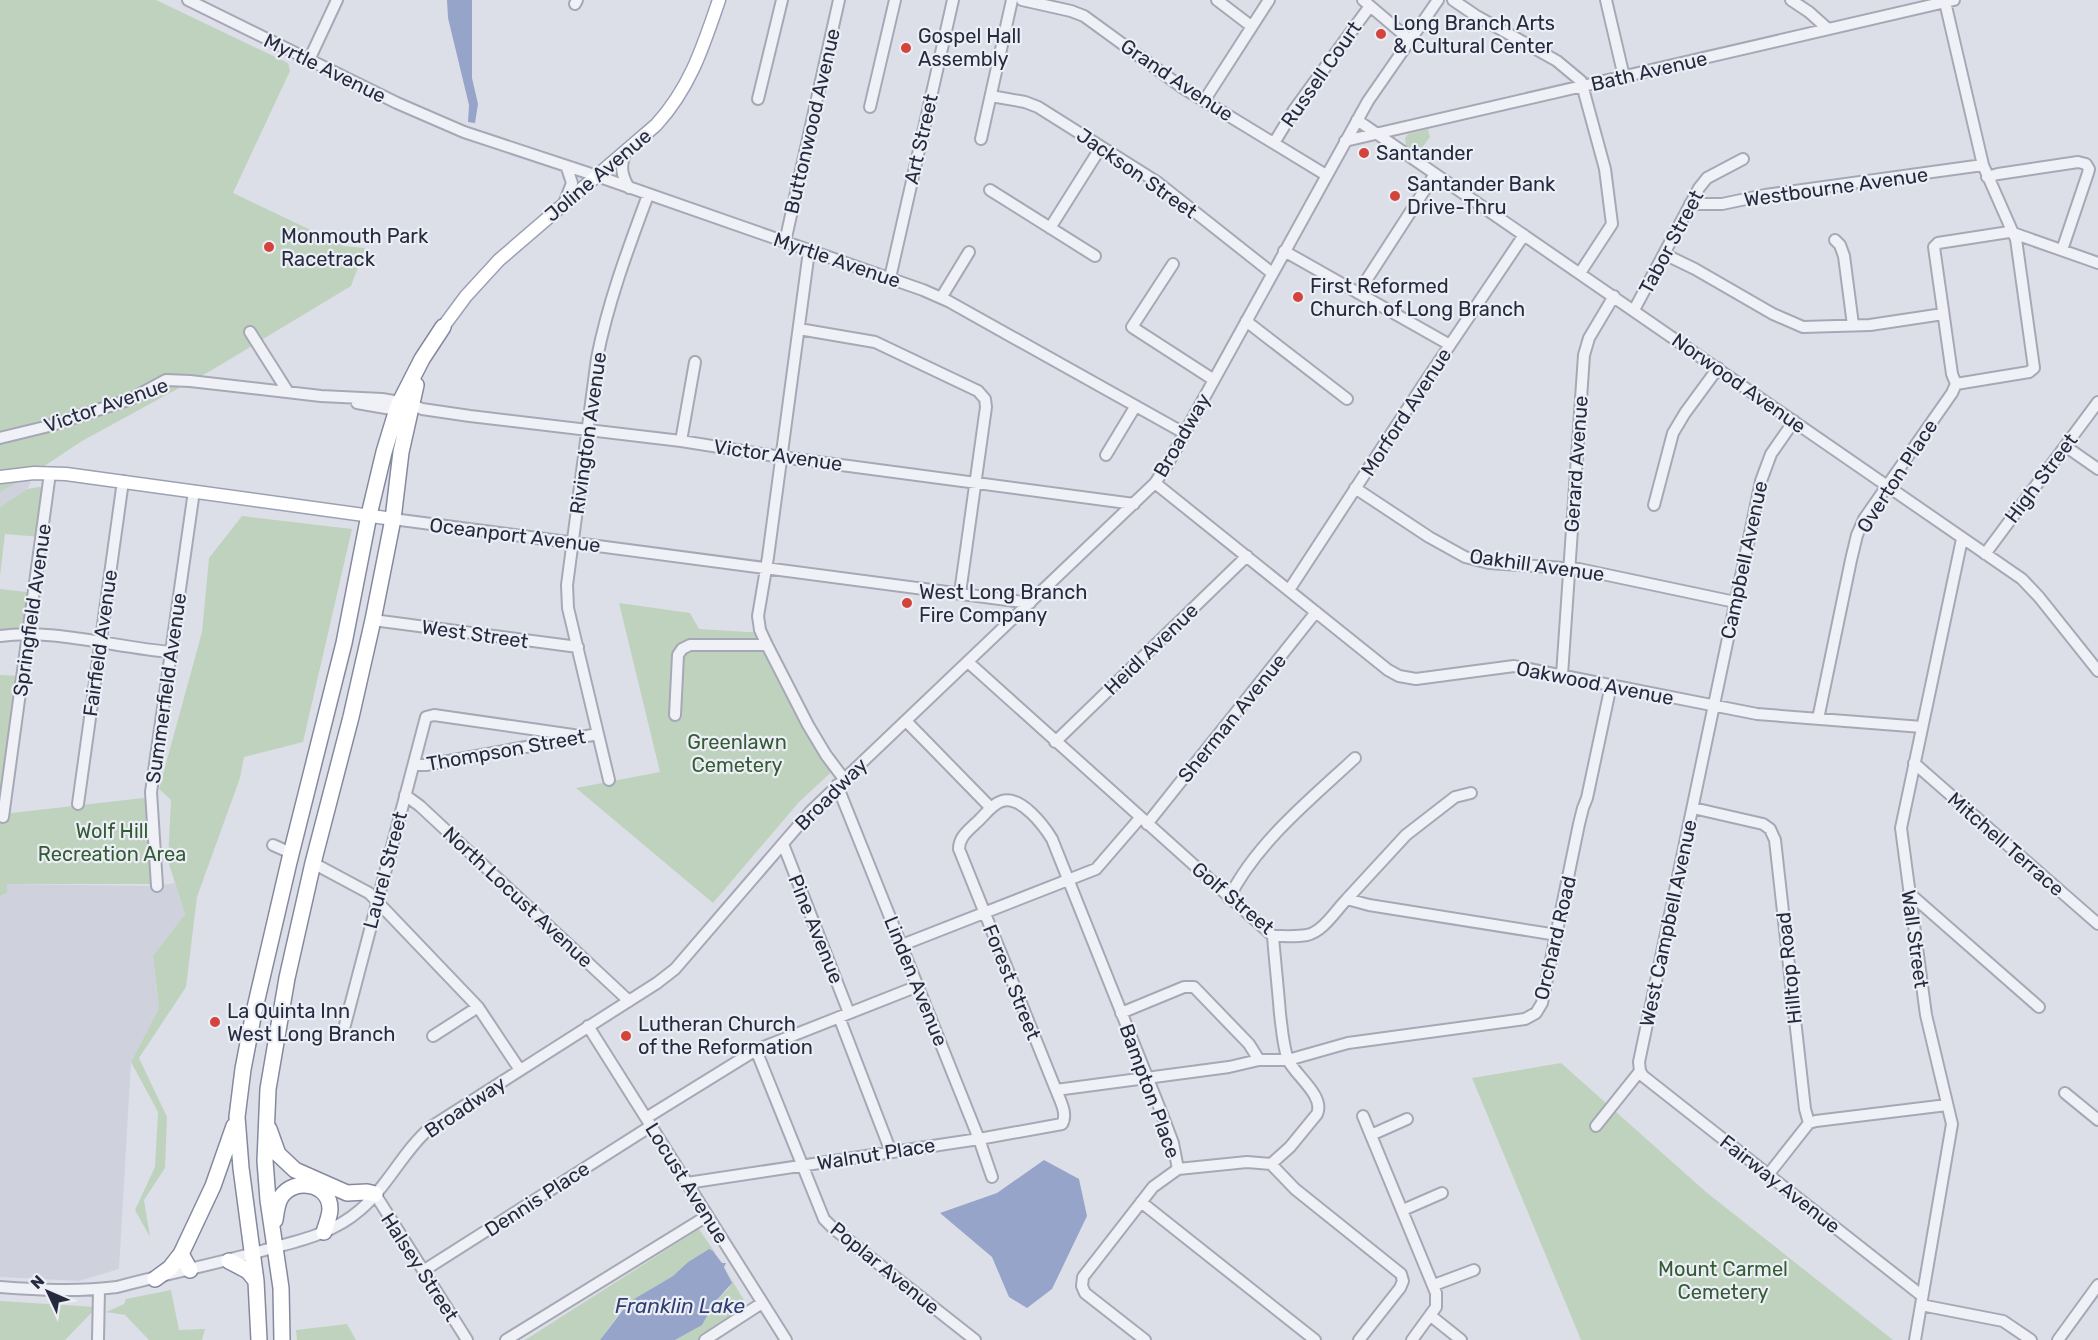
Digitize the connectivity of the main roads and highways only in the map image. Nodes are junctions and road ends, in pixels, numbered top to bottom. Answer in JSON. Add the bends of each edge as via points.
{"nodes":[{"id":1,"x":719,"y":0,"type":"edge"},
{"id":2,"x":443,"y":327,"type":"joint"},
{"id":3,"x":408,"y":407,"type":"junction"},
{"id":4,"x":0,"y":477,"type":"edge"},
{"id":5,"x":369,"y":515,"type":"junction"},
{"id":6,"x":393,"y":519,"type":"junction"},
{"id":7,"x":267,"y":1117,"type":"junction"},
{"id":8,"x":237,"y":1118,"type":"junction"},
{"id":9,"x":375,"y":1194,"type":"road end"},
{"id":10,"x":273,"y":1228,"type":"junction"},
{"id":11,"x":324,"y":1232,"type":"road end"},
{"id":12,"x":181,"y":1254,"type":"junction"},
{"id":13,"x":229,"y":1261,"type":"road end"},
{"id":14,"x":190,"y":1270,"type":"road end"},
{"id":15,"x":155,"y":1279,"type":"road end"},
{"id":16,"x":256,"y":1281,"type":"junction"},
{"id":17,"x":259,"y":1340,"type":"edge"},
{"id":18,"x":282,"y":1340,"type":"edge"}],
"edges":[{"from":1,"to":2,"type":"main road","name":"Joline Avenue","via":[[695,66],[679,96],[656,125],[483,276]]},
{"from":2,"to":3,"type":"highway"},
{"from":3,"to":5,"type":"highway"},
{"from":3,"to":6,"type":"highway"},
{"from":4,"to":5,"type":"main road","name":"Oceanport Avenue","via":[[50,473]]},
{"from":5,"to":6,"type":"main road","name":"Oceanport Avenue"},
{"from":5,"to":8,"type":"highway","via":[[344,643],[254,1012]]},
{"from":6,"to":7,"type":"highway","via":[[351,717],[280,1012]]},
{"from":7,"to":9,"type":"highway","via":[[275,1148],[289,1166],[346,1193]]},
{"from":7,"to":10,"type":"highway","via":[[265,1161]]},
{"from":8,"to":12,"type":"highway","via":[[213,1186]]},
{"from":8,"to":16,"type":"highway"},
{"from":10,"to":11,"type":"highway","via":[[281,1197],[302,1184],[316,1187],[328,1200],[330,1209]]},
{"from":10,"to":18,"type":"highway","via":[[283,1301]]},
{"from":12,"to":14,"type":"highway"},
{"from":12,"to":15,"type":"highway","via":[[171,1268]]},
{"from":13,"to":16,"type":"highway","via":[[248,1271]]},
{"from":16,"to":17,"type":"highway"}]}
